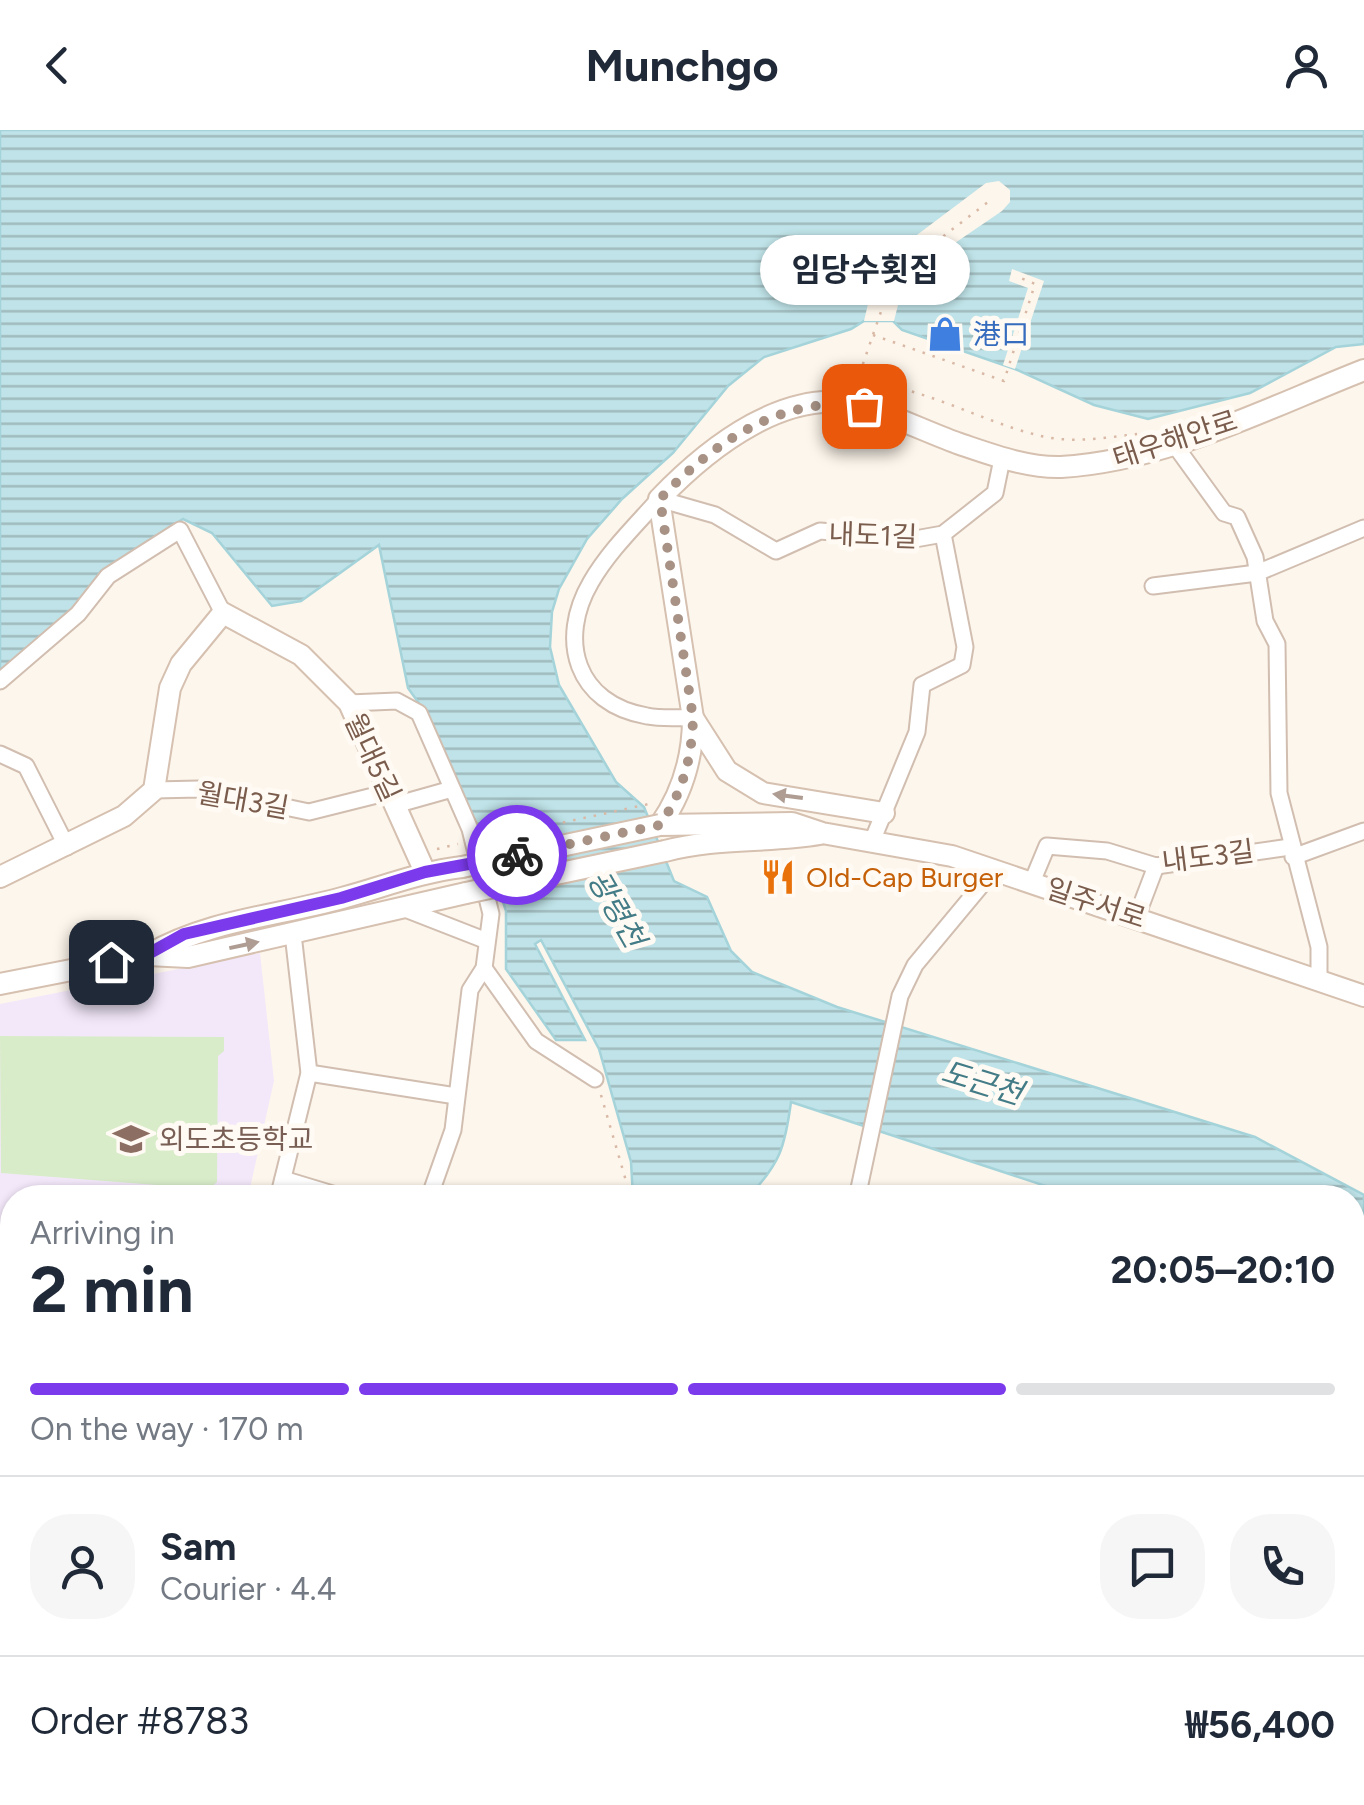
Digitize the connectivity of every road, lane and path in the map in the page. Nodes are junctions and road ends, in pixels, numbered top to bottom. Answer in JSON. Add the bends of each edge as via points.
{"nodes":[{"id":1,"x":992,"y":199,"type":"dead end"},
{"id":2,"x":1016,"y":276,"type":"dead end"},
{"id":3,"x":873,"y":335,"type":"junction"},
{"id":4,"x":1364,"y":370,"type":"edge"},
{"id":5,"x":816,"y":388,"type":"dead end"},
{"id":6,"x":853,"y":394,"type":"junction"},
{"id":7,"x":1142,"y":434,"type":"dead end"},
{"id":8,"x":1174,"y":444,"type":"junction"},
{"id":9,"x":1002,"y":459,"type":"junction"},
{"id":10,"x":660,"y":499,"type":"junction"},
{"id":11,"x":1364,"y":528,"type":"edge"},
{"id":12,"x":943,"y":534,"type":"junction"},
{"id":13,"x":1257,"y":573,"type":"junction"},
{"id":14,"x":1153,"y":586,"type":"dead end"},
{"id":15,"x":223,"y":613,"type":"junction"},
{"id":16,"x":0,"y":681,"type":"edge"},
{"id":17,"x":349,"y":703,"type":"junction"},
{"id":18,"x":693,"y":718,"type":"junction"},
{"id":19,"x":0,"y":754,"type":"edge"},
{"id":20,"x":452,"y":789,"type":"junction"},
{"id":21,"x":154,"y":790,"type":"junction"},
{"id":22,"x":392,"y":798,"type":"junction"},
{"id":23,"x":651,"y":804,"type":"dead end"},
{"id":24,"x":884,"y":813,"type":"junction"},
{"id":25,"x":660,"y":825,"type":"junction"},
{"id":26,"x":1364,"y":832,"type":"edge"},
{"id":27,"x":822,"y":833,"type":"junction"},
{"id":28,"x":874,"y":839,"type":"junction"},
{"id":29,"x":476,"y":841,"type":"junction"},
{"id":30,"x":67,"y":847,"type":"junction"},
{"id":31,"x":1291,"y":852,"type":"junction"},
{"id":32,"x":426,"y":861,"type":"junction"},
{"id":33,"x":1156,"y":866,"type":"junction"},
{"id":34,"x":994,"y":870,"type":"junction"},
{"id":35,"x":0,"y":877,"type":"edge"},
{"id":36,"x":1032,"y":882,"type":"junction"},
{"id":37,"x":405,"y":909,"type":"junction"},
{"id":38,"x":1137,"y":916,"type":"junction"},
{"id":39,"x":293,"y":934,"type":"junction"},
{"id":40,"x":487,"y":941,"type":"junction"},
{"id":41,"x":148,"y":954,"type":"junction"},
{"id":42,"x":484,"y":968,"type":"junction"},
{"id":43,"x":1319,"y":980,"type":"junction"},
{"id":44,"x":0,"y":984,"type":"edge"},
{"id":45,"x":1364,"y":996,"type":"edge"},
{"id":46,"x":309,"y":1073,"type":"junction"},
{"id":47,"x":595,"y":1078,"type":"joint"},
{"id":48,"x":456,"y":1096,"type":"junction"},
{"id":49,"x":284,"y":1179,"type":"junction"},
{"id":50,"x":282,"y":1185,"type":"edge"},
{"id":51,"x":304,"y":1185,"type":"edge"},
{"id":52,"x":434,"y":1185,"type":"edge"},
{"id":53,"x":627,"y":1185,"type":"edge"},
{"id":54,"x":861,"y":1185,"type":"edge"}],
"edges":[{"from":1,"to":3,"type":"path","via":[[894,274]]},
{"from":2,"to":3,"type":"path","via":[[1036,284],[1004,382]]},
{"from":3,"to":6,"type":"path"},
{"from":4,"to":8,"type":"main road","name":"태우해안로"},
{"from":5,"to":6,"type":"path","via":[[834,382]]},
{"from":6,"to":7,"type":"path","via":[[898,389],[1041,436]]},
{"from":6,"to":9,"type":"main road","name":"태우해안로"},
{"from":6,"to":10,"type":"main road","name":"태우해안로","via":[[778,412],[719,448]]},
{"from":8,"to":9,"type":"main road","name":"태우해안로","via":[[1109,463],[1054,467]]},
{"from":8,"to":13,"type":"street","name":"내도3길","via":[[1224,513],[1236,517]]},
{"from":9,"to":12,"type":"street","via":[[995,492]]},
{"from":10,"to":12,"type":"street","name":"내도1길","via":[[714,515],[776,552],[820,531],[914,539]]},
{"from":10,"to":18,"type":"main road"},
{"from":10,"to":18,"type":"street","name":"태우해안로","via":[[589,585],[572,646],[579,672],[607,700],[645,716]]},
{"from":11,"to":13,"type":"street"},
{"from":12,"to":24,"type":"street","name":"내도1길","via":[[965,648],[962,665],[922,685],[916,732]]},
{"from":13,"to":14,"type":"street"},
{"from":13,"to":31,"type":"street","name":"내도3길","via":[[1280,666],[1276,752]]},
{"from":15,"to":16,"type":"street","via":[[180,530],[108,576],[78,614]]},
{"from":15,"to":17,"type":"main road","name":"월대5길","via":[[301,654]]},
{"from":15,"to":21,"type":"main road","via":[[170,688]]},
{"from":17,"to":20,"type":"street","via":[[398,701],[419,713]]},
{"from":17,"to":22,"type":"main road","name":"월대5길"},
{"from":24,"to":18,"type":"main road","one_way":true,"via":[[763,792],[728,770]]},
{"from":18,"to":25,"type":"main road","via":[[692,752],[675,804]]},
{"from":19,"to":30,"type":"street","via":[[26,766]]},
{"from":20,"to":22,"type":"street","name":"월대3길"},
{"from":20,"to":29,"type":"street"},
{"from":21,"to":22,"type":"street","name":"월대3길","via":[[199,789],[309,812]]},
{"from":21,"to":30,"type":"main road","via":[[124,816]]},
{"from":22,"to":32,"type":"main road","name":"월대5길"},
{"from":23,"to":29,"type":"path"},
{"from":24,"to":28,"type":"street","name":"내도1길"},
{"from":25,"to":27,"type":"main road","name":"일주서로","via":[[792,823]]},
{"from":25,"to":32,"type":"main road","name":"일주서로","bridge":true,"via":[[462,866]]},
{"from":26,"to":31,"type":"street","name":"내도3길"},
{"from":27,"to":28,"type":"main road","name":"일주서로"},
{"from":27,"to":37,"type":"main road","name":"일주서로","bridge":true,"via":[[730,839]]},
{"from":28,"to":34,"type":"main road","name":"일주서로"},
{"from":29,"to":32,"type":"path"},
{"from":29,"to":40,"type":"street","via":[[491,914]]},
{"from":30,"to":35,"type":"main road"},
{"from":31,"to":33,"type":"street","name":"내도3길"},
{"from":31,"to":43,"type":"street","name":"내도3길","via":[[1319,947]]},
{"from":32,"to":41,"type":"main road","via":[[341,898],[184,934]]},
{"from":33,"to":36,"type":"street","name":"내도3길","via":[[1107,851],[1047,846]]},
{"from":33,"to":38,"type":"street"},
{"from":34,"to":36,"type":"main road","name":"일주서로"},
{"from":34,"to":54,"type":"street","via":[[914,965],[900,996]]},
{"from":36,"to":38,"type":"main road","name":"일주서로"},
{"from":37,"to":39,"type":"main road"},
{"from":37,"to":40,"type":"street"},
{"from":38,"to":43,"type":"main road","name":"일주서로"},
{"from":41,"to":39,"type":"main road","one_way":true,"via":[[188,957]]},
{"from":39,"to":46,"type":"street"},
{"from":40,"to":42,"type":"street"},
{"from":41,"to":44,"type":"main road"},
{"from":42,"to":47,"type":"street","via":[[536,1042]]},
{"from":42,"to":48,"type":"street","via":[[470,990]]},
{"from":43,"to":45,"type":"main road","name":"일주서로"},
{"from":46,"to":48,"type":"street"},
{"from":46,"to":49,"type":"street"},
{"from":47,"to":53,"type":"path"},
{"from":48,"to":52,"type":"street","via":[[453,1130]]},
{"from":49,"to":50,"type":"street"},
{"from":49,"to":51,"type":"street"}]}
